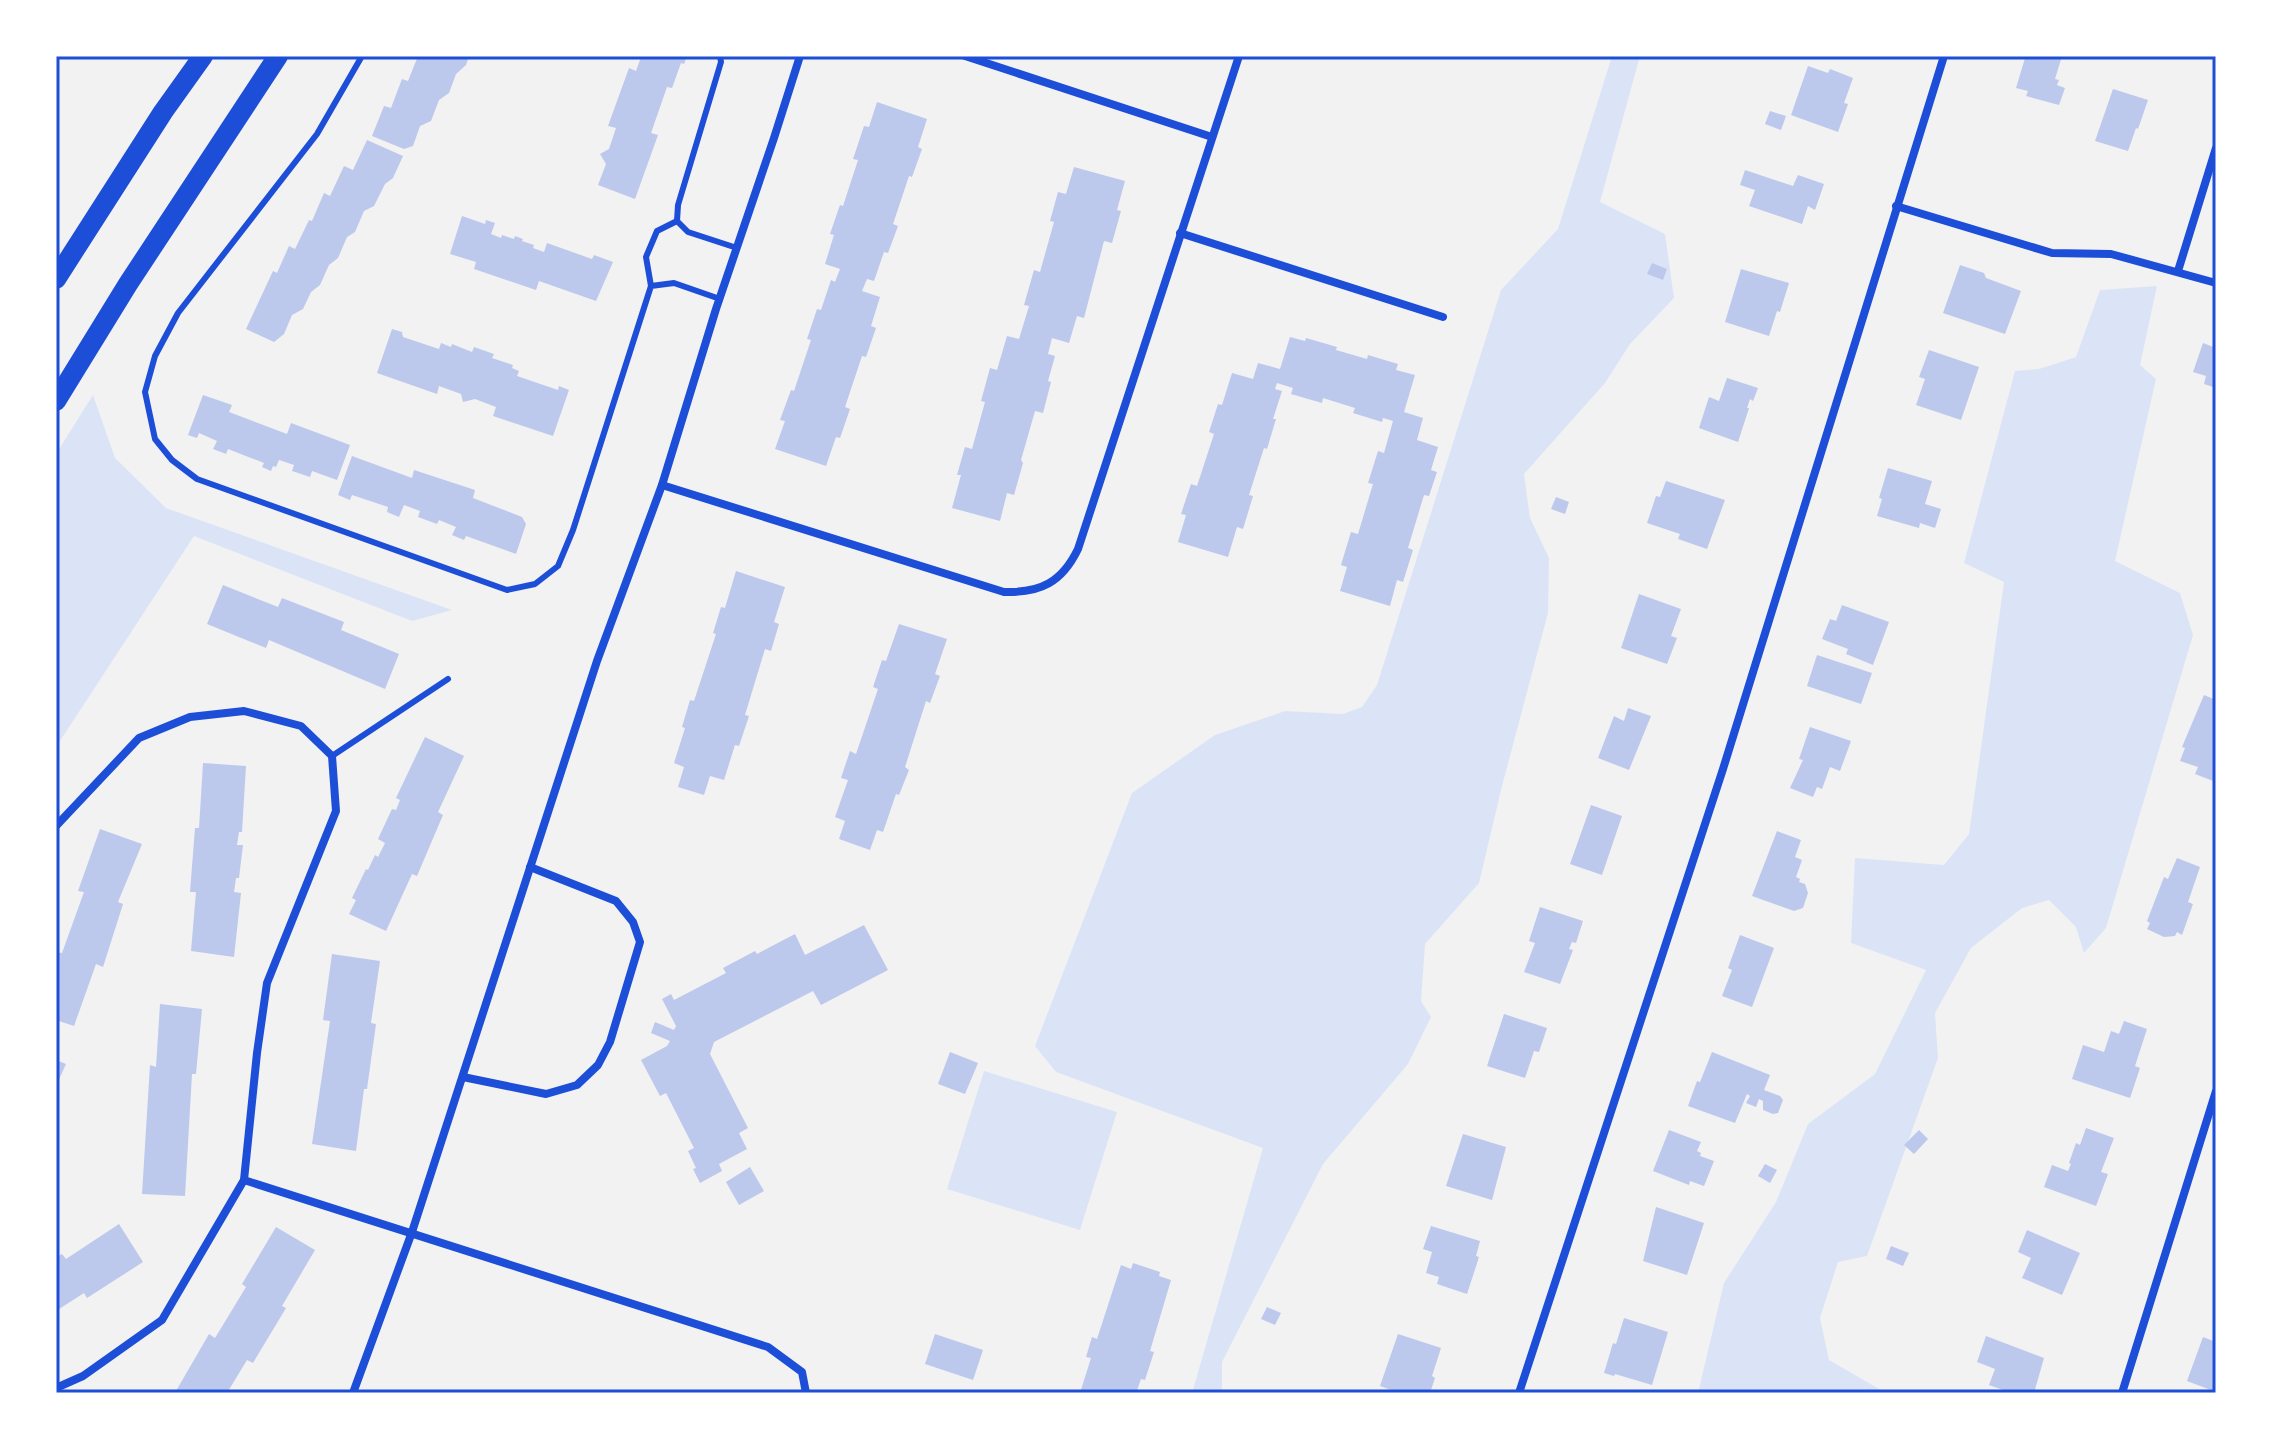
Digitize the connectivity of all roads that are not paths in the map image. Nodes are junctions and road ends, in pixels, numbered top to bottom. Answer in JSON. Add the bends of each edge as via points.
{"nodes":[{"id":1,"x":203,"y":56,"type":"edge"},
{"id":2,"x":278,"y":56,"type":"edge"},
{"id":3,"x":362,"y":56,"type":"edge"},
{"id":4,"x":720,"y":56,"type":"edge"},
{"id":5,"x":800,"y":56,"type":"edge"},
{"id":6,"x":965,"y":56,"type":"edge"},
{"id":7,"x":1239,"y":56,"type":"edge"},
{"id":8,"x":1944,"y":56,"type":"edge"},
{"id":9,"x":1212,"y":137,"type":"junction"},
{"id":10,"x":2216,"y":148,"type":"edge"},
{"id":11,"x":1896,"y":206,"type":"junction"},
{"id":12,"x":677,"y":221,"type":"junction"},
{"id":13,"x":1180,"y":233,"type":"junction"},
{"id":14,"x":737,"y":248,"type":"junction"},
{"id":15,"x":2178,"y":271,"type":"junction"},
{"id":16,"x":56,"y":279,"type":"edge"},
{"id":17,"x":2216,"y":283,"type":"edge"},
{"id":18,"x":651,"y":286,"type":"junction"},
{"id":19,"x":720,"y":299,"type":"junction"},
{"id":20,"x":1443,"y":317,"type":"dead end"},
{"id":21,"x":56,"y":401,"type":"edge"},
{"id":22,"x":662,"y":485,"type":"junction"},
{"id":23,"x":448,"y":679,"type":"dead end"},
{"id":24,"x":332,"y":756,"type":"junction"},
{"id":25,"x":56,"y":826,"type":"edge"},
{"id":26,"x":530,"y":867,"type":"junction"},
{"id":27,"x":463,"y":1077,"type":"junction"},
{"id":28,"x":2216,"y":1091,"type":"edge"},
{"id":29,"x":244,"y":1180,"type":"junction"},
{"id":30,"x":412,"y":1232,"type":"junction"},
{"id":31,"x":56,"y":1388,"type":"edge"},
{"id":32,"x":808,"y":1392,"type":"edge"},
{"id":33,"x":353,"y":1393,"type":"edge"},
{"id":34,"x":1519,"y":1393,"type":"edge"},
{"id":35,"x":2122,"y":1393,"type":"edge"}],
"edges":[{"from":1,"to":16,"type":"highway"},
{"from":2,"to":21,"type":"highway"},
{"from":3,"to":18,"type":"lane","via":[[317,134],[178,313],[155,356],[145,392],[155,439],[172,460],[197,479],[507,590],[535,584],[558,566],[573,530]]},
{"from":4,"to":12,"type":"lane"},
{"from":5,"to":14,"type":"street"},
{"from":6,"to":9,"type":"street"},
{"from":7,"to":9,"type":"street"},
{"from":8,"to":11,"type":"street"},
{"from":9,"to":13,"type":"street"},
{"from":10,"to":15,"type":"street"},
{"from":11,"to":15,"type":"street","via":[[2052,253],[2111,254]]},
{"from":11,"to":34,"type":"street","via":[[1723,769]]},
{"from":12,"to":14,"type":"lane","via":[[688,232]]},
{"from":12,"to":18,"type":"lane","via":[[657,231],[646,257]]},
{"from":13,"to":20,"type":"street"},
{"from":13,"to":22,"type":"street","via":[[1078,549],[1065,571],[1045,585],[1004,592]]},
{"from":14,"to":19,"type":"street"},
{"from":15,"to":17,"type":"street"},
{"from":18,"to":19,"type":"lane","via":[[674,283]]},
{"from":19,"to":22,"type":"street"},
{"from":22,"to":26,"type":"street"},
{"from":23,"to":24,"type":"lane"},
{"from":24,"to":25,"type":"street","via":[[301,726],[244,711],[190,717],[139,738]]},
{"from":24,"to":29,"type":"street","via":[[336,811],[267,983]]},
{"from":26,"to":27,"type":"street"},
{"from":26,"to":27,"type":"street","via":[[616,901],[633,922],[640,942],[610,1042],[598,1065],[577,1085],[546,1094]]},
{"from":27,"to":30,"type":"street"},
{"from":28,"to":35,"type":"street"},
{"from":29,"to":30,"type":"street"},
{"from":29,"to":31,"type":"street","via":[[162,1320],[83,1376]]},
{"from":30,"to":32,"type":"street","via":[[768,1347],[802,1372]]},
{"from":30,"to":33,"type":"street"}]}
